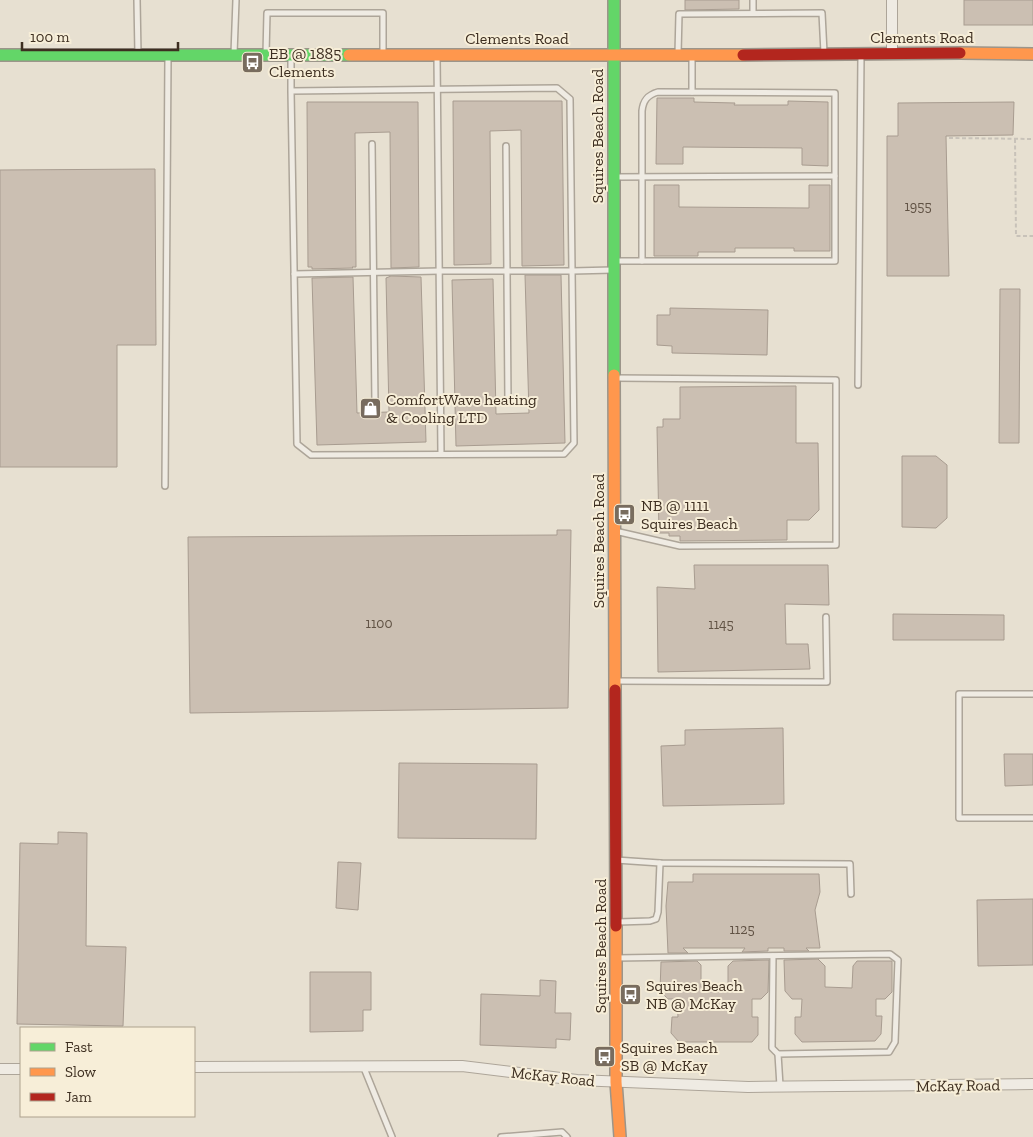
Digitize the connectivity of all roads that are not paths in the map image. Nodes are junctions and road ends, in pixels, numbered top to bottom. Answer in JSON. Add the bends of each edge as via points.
{"nodes":[{"id":1,"x":137,"y":0,"type":"edge"},
{"id":2,"x":236,"y":0,"type":"edge"},
{"id":3,"x":614,"y":0,"type":"edge"},
{"id":4,"x":753,"y":0,"type":"edge"},
{"id":5,"x":892,"y":0,"type":"edge"},
{"id":6,"x":753,"y":13,"type":"junction"},
{"id":7,"x":892,"y":52,"type":"junction"},
{"id":8,"x":824,"y":53,"type":"junction"},
{"id":9,"x":861,"y":53,"type":"junction"},
{"id":10,"x":138,"y":54,"type":"junction"},
{"id":11,"x":168,"y":54,"type":"junction"},
{"id":12,"x":234,"y":54,"type":"junction"},
{"id":13,"x":266,"y":54,"type":"junction"},
{"id":14,"x":291,"y":54,"type":"junction"},
{"id":15,"x":383,"y":54,"type":"junction"},
{"id":16,"x":437,"y":54,"type":"junction"},
{"id":17,"x":692,"y":54,"type":"junction"},
{"id":18,"x":1033,"y":54,"type":"edge"},
{"id":19,"x":0,"y":55,"type":"edge"},
{"id":20,"x":613,"y":55,"type":"junction"},
{"id":21,"x":678,"y":55,"type":"junction"},
{"id":22,"x":436,"y":89,"type":"junction"},
{"id":23,"x":291,"y":91,"type":"junction"},
{"id":24,"x":692,"y":92,"type":"junction"},
{"id":25,"x":372,"y":144,"type":"dead end"},
{"id":26,"x":506,"y":146,"type":"dead end"},
{"id":27,"x":835,"y":176,"type":"junction"},
{"id":28,"x":614,"y":177,"type":"junction"},
{"id":29,"x":642,"y":177,"type":"junction"},
{"id":30,"x":642,"y":261,"type":"junction"},
{"id":31,"x":614,"y":265,"type":"junction"},
{"id":32,"x":440,"y":271,"type":"junction"},
{"id":33,"x":506,"y":271,"type":"junction"},
{"id":34,"x":372,"y":272,"type":"junction"},
{"id":35,"x":572,"y":272,"type":"junction"},
{"id":36,"x":294,"y":274,"type":"junction"},
{"id":37,"x":615,"y":378,"type":"junction"},
{"id":38,"x":858,"y":385,"type":"dead end"},
{"id":39,"x":508,"y":402,"type":"dead end"},
{"id":40,"x":375,"y":403,"type":"dead end"},
{"id":41,"x":441,"y":454,"type":"junction"},
{"id":42,"x":165,"y":486,"type":"dead end"},
{"id":43,"x":614,"y":530,"type":"junction"},
{"id":44,"x":826,"y":617,"type":"dead end"},
{"id":45,"x":614,"y":681,"type":"junction"},
{"id":46,"x":1033,"y":694,"type":"edge"},
{"id":47,"x":1033,"y":818,"type":"edge"},
{"id":48,"x":616,"y":860,"type":"junction"},
{"id":49,"x":660,"y":863,"type":"junction"},
{"id":50,"x":850,"y":894,"type":"dead end"},
{"id":51,"x":616,"y":922,"type":"junction"},
{"id":52,"x":773,"y":956,"type":"junction"},
{"id":53,"x":616,"y":958,"type":"junction"},
{"id":54,"x":778,"y":1054,"type":"junction"},
{"id":55,"x":195,"y":1068,"type":"edge"},
{"id":56,"x":364,"y":1068,"type":"junction"},
{"id":57,"x":0,"y":1069,"type":"edge"},
{"id":58,"x":20,"y":1069,"type":"edge"},
{"id":59,"x":616,"y":1082,"type":"junction"},
{"id":60,"x":1033,"y":1084,"type":"edge"},
{"id":61,"x":780,"y":1086,"type":"junction"},
{"id":62,"x":392,"y":1137,"type":"edge"},
{"id":63,"x":501,"y":1137,"type":"edge"},
{"id":64,"x":567,"y":1137,"type":"edge"},
{"id":65,"x":620,"y":1137,"type":"edge"}],
"edges":[{"from":1,"to":10,"type":"lane"},
{"from":2,"to":12,"type":"lane"},
{"from":3,"to":20,"type":"street","name":"Squires Beach Road"},
{"from":4,"to":6,"type":"lane"},
{"from":5,"to":7,"type":"street"},
{"from":6,"to":8,"type":"lane","via":[[822,13]]},
{"from":6,"to":21,"type":"lane","via":[[679,14]]},
{"from":7,"to":9,"type":"street","name":"Clements Road"},
{"from":7,"to":18,"type":"street","name":"Clements Road"},
{"from":8,"to":9,"type":"street","name":"Clements Road"},
{"from":8,"to":17,"type":"street","name":"Clements Road"},
{"from":9,"to":38,"type":"lane"},
{"from":10,"to":11,"type":"street","name":"Clements Road"},
{"from":10,"to":19,"type":"street","name":"Clements Road"},
{"from":11,"to":12,"type":"street","name":"Clements Road"},
{"from":11,"to":42,"type":"lane"},
{"from":12,"to":13,"type":"street","name":"Clements Road"},
{"from":13,"to":14,"type":"street","name":"Clements Road"},
{"from":13,"to":15,"type":"lane","via":[[267,13],[383,13]]},
{"from":14,"to":15,"type":"street","name":"Clements Road"},
{"from":14,"to":23,"type":"lane"},
{"from":15,"to":16,"type":"street","name":"Clements Road"},
{"from":16,"to":20,"type":"street","name":"Clements Road"},
{"from":16,"to":22,"type":"lane"},
{"from":17,"to":21,"type":"street","name":"Clements Road"},
{"from":17,"to":24,"type":"lane"},
{"from":20,"to":21,"type":"street","name":"Clements Road"},
{"from":20,"to":28,"type":"street","name":"Squires Beach Road"},
{"from":22,"to":23,"type":"lane"},
{"from":22,"to":32,"type":"lane"},
{"from":22,"to":35,"type":"lane","via":[[557,88],[570,99]]},
{"from":23,"to":36,"type":"lane"},
{"from":24,"to":27,"type":"lane","via":[[835,93]]},
{"from":24,"to":29,"type":"lane","via":[[658,92],[644,100]]},
{"from":25,"to":34,"type":"lane"},
{"from":26,"to":33,"type":"lane"},
{"from":27,"to":29,"type":"lane"},
{"from":27,"to":30,"type":"lane","via":[[835,261]]},
{"from":28,"to":29,"type":"lane"},
{"from":28,"to":31,"type":"street","name":"Squires Beach Road"},
{"from":29,"to":30,"type":"lane"},
{"from":30,"to":31,"type":"lane"},
{"from":31,"to":35,"type":"lane"},
{"from":31,"to":37,"type":"street","name":"Squires Beach Road"},
{"from":32,"to":33,"type":"lane"},
{"from":32,"to":34,"type":"lane"},
{"from":32,"to":41,"type":"lane"},
{"from":33,"to":35,"type":"lane"},
{"from":33,"to":39,"type":"lane"},
{"from":34,"to":36,"type":"lane"},
{"from":34,"to":40,"type":"lane"},
{"from":35,"to":41,"type":"lane","via":[[574,443],[564,454]]},
{"from":36,"to":41,"type":"lane","via":[[297,444],[311,455]]},
{"from":37,"to":43,"type":"street","name":"Squires Beach Road"},
{"from":37,"to":43,"type":"lane","via":[[836,380],[836,545],[680,546]]},
{"from":43,"to":45,"type":"street","name":"Squires Beach Road"},
{"from":44,"to":45,"type":"lane","via":[[827,682]]},
{"from":45,"to":48,"type":"street","name":"Squires Beach Road"},
{"from":46,"to":47,"type":"lane","via":[[958,694],[959,818]]},
{"from":48,"to":49,"type":"lane"},
{"from":48,"to":51,"type":"street","name":"Squires Beach Road"},
{"from":49,"to":50,"type":"lane","via":[[850,864]]},
{"from":49,"to":51,"type":"lane","via":[[656,919]]},
{"from":51,"to":53,"type":"street","name":"Squires Beach Road"},
{"from":52,"to":53,"type":"lane"},
{"from":52,"to":54,"type":"lane","via":[[772,1048]]},
{"from":52,"to":54,"type":"lane","via":[[890,954],[898,960],[895,1042],[888,1052]]},
{"from":53,"to":59,"type":"street","name":"Squires Beach Road"},
{"from":54,"to":61,"type":"lane"},
{"from":55,"to":56,"type":"street","name":"McKay Road"},
{"from":56,"to":59,"type":"street","name":"McKay Road","via":[[462,1066]]},
{"from":56,"to":62,"type":"lane"},
{"from":57,"to":58,"type":"street"},
{"from":59,"to":61,"type":"street","name":"McKay Road"},
{"from":59,"to":65,"type":"street","name":"Squires Beach Road"},
{"from":60,"to":61,"type":"street","name":"McKay Road"},
{"from":63,"to":64,"type":"lane","via":[[562,1132]]}]}
